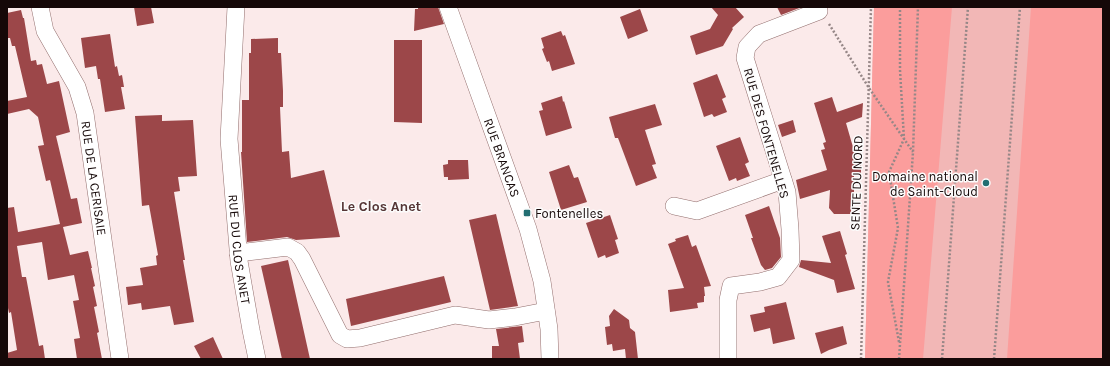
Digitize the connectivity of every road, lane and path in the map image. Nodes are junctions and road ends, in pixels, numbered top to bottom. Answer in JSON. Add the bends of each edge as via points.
{"nodes":[{"id":1,"x":40,"y":7,"type":"edge"},
{"id":2,"x":236,"y":7,"type":"edge"},
{"id":3,"x":448,"y":7,"type":"edge"},
{"id":4,"x":871,"y":7,"type":"edge"},
{"id":5,"x":900,"y":7,"type":"edge"},
{"id":6,"x":918,"y":7,"type":"edge"},
{"id":7,"x":968,"y":7,"type":"edge"},
{"id":8,"x":1020,"y":7,"type":"edge"},
{"id":9,"x":818,"y":9,"type":"edge"},
{"id":10,"x":869,"y":88,"type":"junction"},
{"id":11,"x":904,"y":139,"type":"junction"},
{"id":12,"x":913,"y":152,"type":"junction"},
{"id":13,"x":783,"y":180,"type":"junction"},
{"id":14,"x":674,"y":206,"type":"dead end"},
{"id":15,"x":238,"y":253,"type":"junction"},
{"id":16,"x":546,"y":311,"type":"junction"},
{"id":17,"x":900,"y":348,"type":"junction"},
{"id":18,"x":120,"y":359,"type":"edge"},
{"id":19,"x":257,"y":359,"type":"edge"},
{"id":20,"x":550,"y":359,"type":"edge"},
{"id":21,"x":728,"y":359,"type":"edge"},
{"id":22,"x":861,"y":359,"type":"edge"},
{"id":23,"x":899,"y":359,"type":"edge"},
{"id":24,"x":942,"y":359,"type":"edge"},
{"id":25,"x":994,"y":359,"type":"edge"}],
"edges":[{"from":1,"to":18,"type":"street","name":"RUE DE LA CERISAIE","via":[[45,31],[77,87],[85,113]]},
{"from":2,"to":15,"type":"street","name":"RUE DU CLOS ANET","via":[[229,140]]},
{"from":3,"to":16,"type":"street","name":"RUE BRANCAS","via":[[528,230],[542,281]]},
{"from":4,"to":10,"type":"path","name":"SENTE DU NORD"},
{"from":5,"to":11,"type":"path"},
{"from":6,"to":12,"type":"path"},
{"from":7,"to":24,"type":"path"},
{"from":8,"to":25,"type":"path"},
{"from":9,"to":10,"type":"path","via":[[827,19]]},
{"from":9,"to":13,"type":"street","name":"RUE DES FONTENELLES","via":[[759,34],[747,47],[745,58]]},
{"from":10,"to":11,"type":"path"},
{"from":10,"to":22,"type":"path","name":"SENTE DU NORD"},
{"from":11,"to":12,"type":"path"},
{"from":11,"to":17,"type":"path","via":[[889,172],[898,228],[888,282]]},
{"from":12,"to":17,"type":"path"},
{"from":13,"to":14,"type":"street","via":[[697,211]]},
{"from":13,"to":21,"type":"street","name":"RUE DES FONTENELLES","via":[[788,199],[791,260],[778,277],[731,286],[728,300]]},
{"from":15,"to":16,"type":"street","via":[[288,247],[297,252],[340,335],[347,339],[455,315],[489,320]]},
{"from":15,"to":19,"type":"street","name":"RUE DU CLOS ANET"},
{"from":16,"to":20,"type":"street","name":"RUE BRANCAS"},
{"from":17,"to":23,"type":"path"}]}
